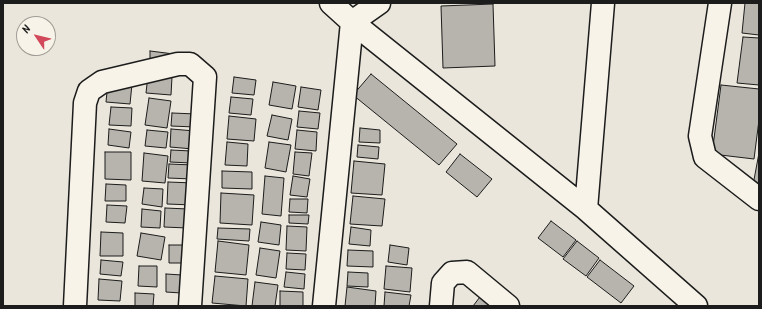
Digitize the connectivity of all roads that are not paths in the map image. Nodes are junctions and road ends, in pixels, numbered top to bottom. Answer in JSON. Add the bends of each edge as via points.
{"nodes":[{"id":1,"x":331,"y":3,"type":"edge"},
{"id":2,"x":379,"y":3,"type":"edge"},
{"id":3,"x":603,"y":3,"type":"edge"},
{"id":4,"x":720,"y":3,"type":"edge"},
{"id":5,"x":352,"y":22,"type":"junction"},
{"id":6,"x":759,"y":199,"type":"edge"},
{"id":7,"x":586,"y":209,"type":"junction"},
{"id":8,"x":75,"y":306,"type":"edge"},
{"id":9,"x":190,"y":306,"type":"edge"},
{"id":10,"x":324,"y":306,"type":"edge"},
{"id":11,"x":441,"y":306,"type":"edge"},
{"id":12,"x":508,"y":306,"type":"edge"},
{"id":13,"x":696,"y":306,"type":"edge"}],
"edges":[{"from":1,"to":5,"type":"street"},
{"from":2,"to":5,"type":"street"},
{"from":3,"to":7,"type":"street"},
{"from":4,"to":6,"type":"street","via":[[700,136],[705,157]]},
{"from":5,"to":7,"type":"street"},
{"from":5,"to":10,"type":"street"},
{"from":7,"to":13,"type":"street"},
{"from":8,"to":9,"type":"street","via":[[85,103],[89,91],[102,82],[178,64],[190,64],[205,77]]},
{"from":11,"to":12,"type":"street","via":[[443,283],[452,273],[467,272]]}]}
